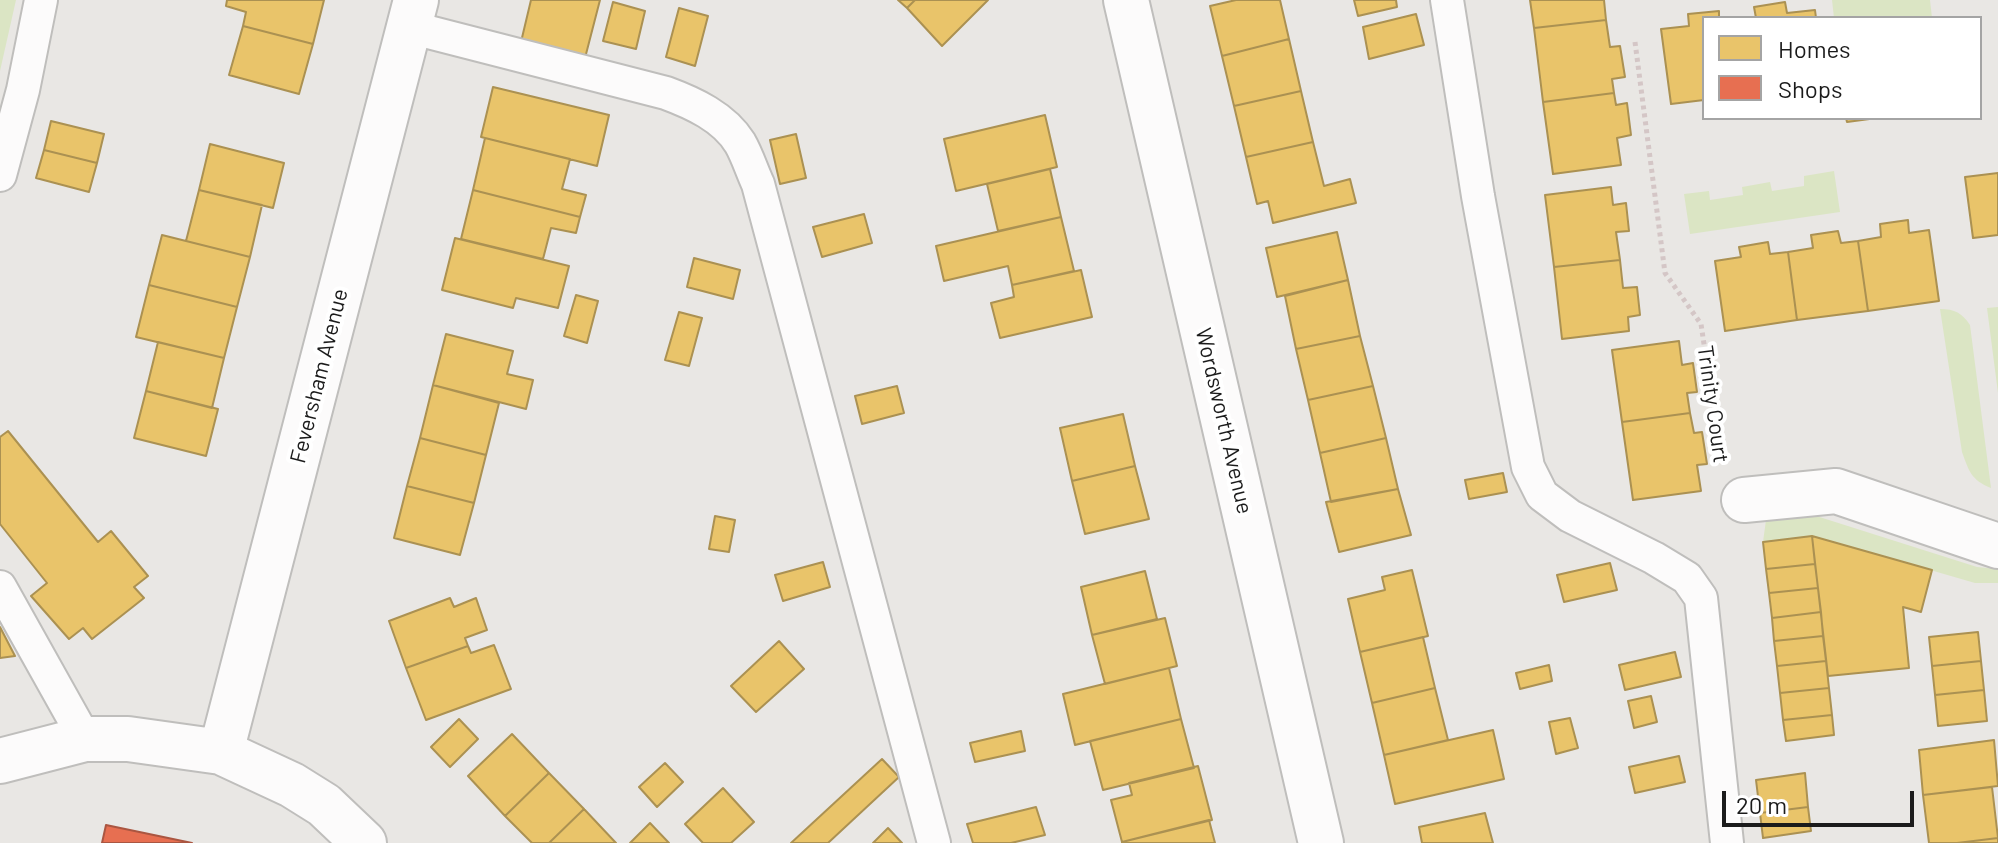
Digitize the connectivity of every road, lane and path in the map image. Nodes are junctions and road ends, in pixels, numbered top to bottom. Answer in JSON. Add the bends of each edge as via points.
{"nodes":[{"id":1,"x":41,"y":0,"type":"edge"},
{"id":2,"x":1126,"y":0,"type":"edge"},
{"id":3,"x":1447,"y":0,"type":"edge"},
{"id":4,"x":412,"y":14,"type":"edge"},
{"id":5,"x":1635,"y":42,"type":"dead end"},
{"id":6,"x":0,"y":175,"type":"edge"},
{"id":7,"x":1744,"y":500,"type":"joint"},
{"id":8,"x":1998,"y":546,"type":"edge"},
{"id":9,"x":0,"y":587,"type":"edge"},
{"id":10,"x":85,"y":739,"type":"junction"},
{"id":11,"x":221,"y":752,"type":"junction"},
{"id":12,"x":0,"y":761,"type":"edge"},
{"id":13,"x":364,"y":843,"type":"edge"},
{"id":14,"x":934,"y":843,"type":"edge"},
{"id":15,"x":1321,"y":843,"type":"edge"},
{"id":16,"x":1727,"y":843,"type":"edge"}],
"edges":[{"from":1,"to":6,"type":"lane"},
{"from":2,"to":15,"type":"street","name":"Wordsworth Avenue"},
{"from":3,"to":16,"type":"lane","via":[[1528,467],[1542,495],[1570,516],[1687,578],[1701,598]]},
{"from":4,"to":11,"type":"street","name":"Feversham Avenue"},
{"from":4,"to":14,"type":"lane","via":[[695,104],[739,141],[758,184]]},
{"from":5,"to":7,"type":"path","name":"Trinity Court","via":[[1665,273],[1701,324],[1726,498]]},
{"from":7,"to":8,"type":"street","via":[[1836,491]]},
{"from":9,"to":10,"type":"lane"},
{"from":10,"to":11,"type":"street","via":[[128,739]]},
{"from":10,"to":12,"type":"street"},
{"from":11,"to":13,"type":"street","via":[[324,805]]}]}
